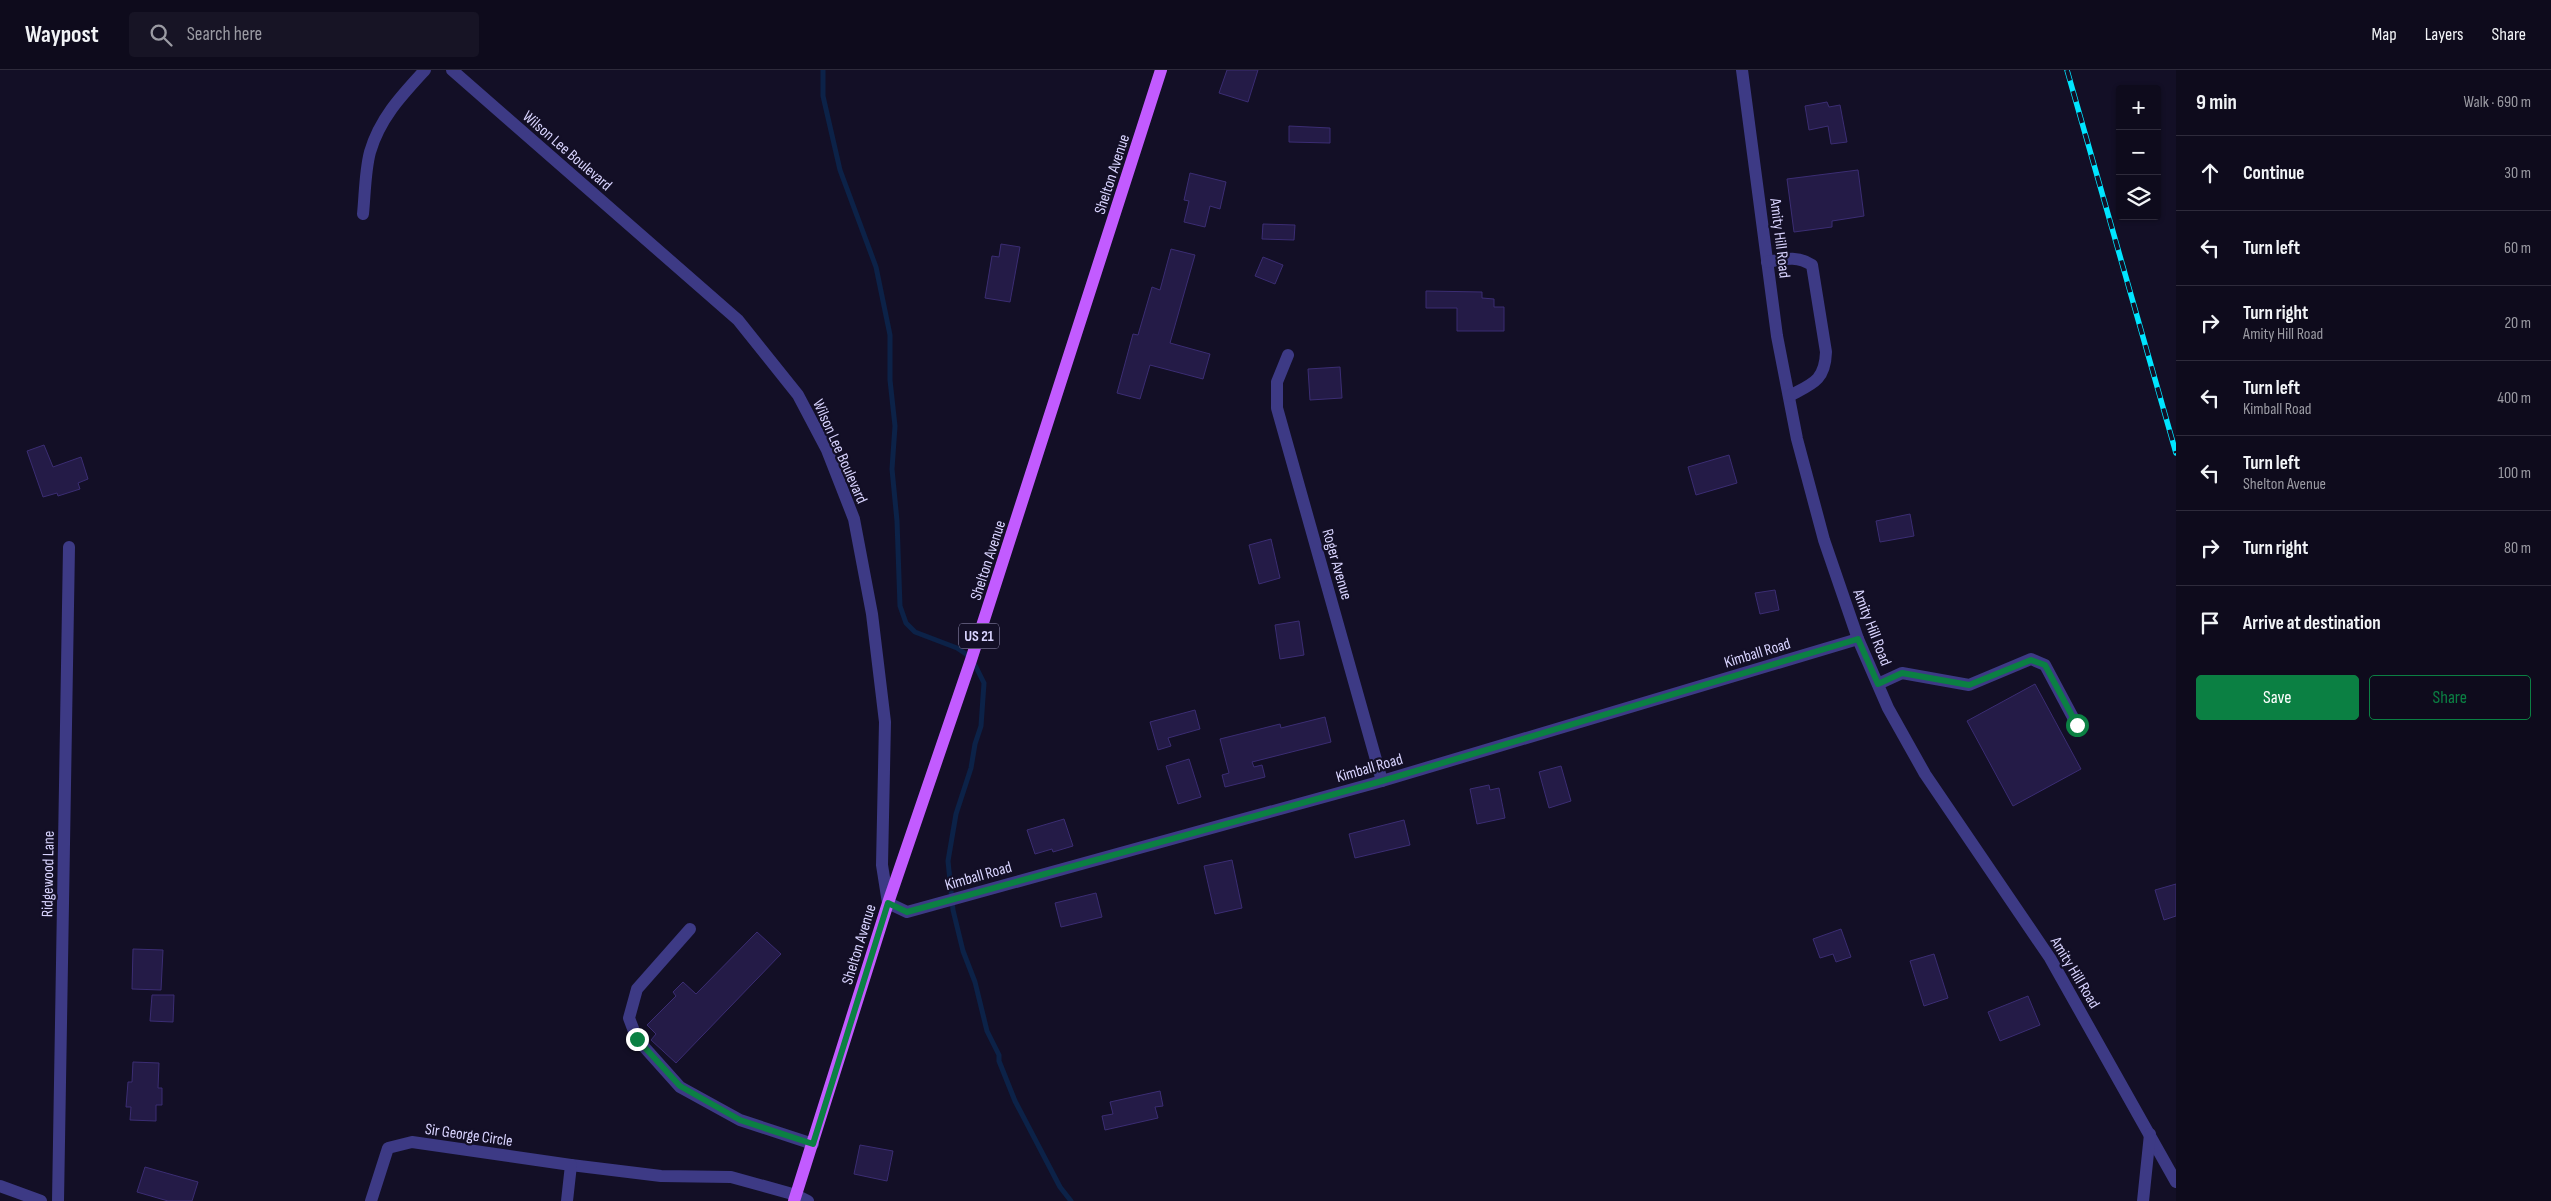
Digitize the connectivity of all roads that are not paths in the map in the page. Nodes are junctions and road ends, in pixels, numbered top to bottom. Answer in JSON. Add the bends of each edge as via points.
{"nodes":[{"id":1,"x":425,"y":70,"type":"edge"},
{"id":2,"x":452,"y":70,"type":"edge"},
{"id":3,"x":1159,"y":70,"type":"edge"},
{"id":4,"x":1742,"y":70,"type":"edge"},
{"id":5,"x":363,"y":214,"type":"dead end"},
{"id":6,"x":1767,"y":262,"type":"junction"},
{"id":7,"x":1288,"y":355,"type":"dead end"},
{"id":8,"x":1789,"y":396,"type":"junction"},
{"id":9,"x":69,"y":547,"type":"dead end"},
{"id":10,"x":1858,"y":639,"type":"junction"},
{"id":11,"x":1878,"y":684,"type":"junction"},
{"id":12,"x":2077,"y":725,"type":"dead end"},
{"id":13,"x":1382,"y":781,"type":"junction"},
{"id":14,"x":888,"y":903,"type":"junction"},
{"id":15,"x":690,"y":929,"type":"dead end"},
{"id":16,"x":2150,"y":1134,"type":"junction"},
{"id":17,"x":813,"y":1144,"type":"junction"},
{"id":18,"x":571,"y":1165,"type":"junction"},
{"id":19,"x":2176,"y":1182,"type":"edge"},
{"id":20,"x":0,"y":1186,"type":"edge"},
{"id":21,"x":795,"y":1198,"type":"edge"},
{"id":22,"x":41,"y":1201,"type":"edge"},
{"id":23,"x":58,"y":1201,"type":"edge"},
{"id":24,"x":371,"y":1201,"type":"edge"},
{"id":25,"x":567,"y":1201,"type":"edge"},
{"id":26,"x":808,"y":1201,"type":"edge"},
{"id":27,"x":2143,"y":1201,"type":"edge"}],
"edges":[{"from":1,"to":5,"type":"street","via":[[397,100],[380,125],[370,154]]},
{"from":2,"to":14,"type":"street","name":"Wilson Lee Boulevard","via":[[738,320],[798,395],[827,450],[854,519],[872,614],[885,722],[882,865]]},
{"from":3,"to":14,"type":"main road","name":"Shelton Avenue","number":"US 21","via":[[972,660]]},
{"from":4,"to":6,"type":"street","name":"Amity Hill Road"},
{"from":6,"to":8,"type":"street","name":"Amity Hill Road"},
{"from":6,"to":8,"type":"street","via":[[1792,257],[1804,259],[1812,265],[1826,352],[1825,367],[1817,381]]},
{"from":7,"to":13,"type":"street","name":"Roger Avenue","via":[[1277,382],[1277,408]]},
{"from":8,"to":10,"type":"street","name":"Amity Hill Road","via":[[1824,540]]},
{"from":9,"to":23,"type":"street","name":"Ridgewood Lane"},
{"from":10,"to":11,"type":"street","name":"Amity Hill Road"},
{"from":10,"to":13,"type":"street","name":"Kimball Road"},
{"from":11,"to":12,"type":"street","via":[[1902,673],[1969,685],[2031,660],[2045,665]]},
{"from":11,"to":16,"type":"street","name":"Amity Hill Road","via":[[1925,774],[2050,958]]},
{"from":13,"to":14,"type":"street","name":"Kimball Road","via":[[907,912]]},
{"from":14,"to":17,"type":"main road","name":"Shelton Avenue","number":"US 21"},
{"from":15,"to":17,"type":"street","via":[[636,989],[629,1018],[637,1039],[680,1086],[740,1120]]},
{"from":16,"to":19,"type":"street","name":"Amity Hill Road"},
{"from":16,"to":27,"type":"street"},
{"from":17,"to":21,"type":"main road","name":"Shelton Avenue","number":"US 21"},
{"from":18,"to":21,"type":"street","name":"Sir George Circle","via":[[661,1176],[731,1177]]},
{"from":18,"to":24,"type":"street","name":"Sir George Circle","via":[[412,1142],[388,1148]]},
{"from":18,"to":25,"type":"street"},
{"from":20,"to":22,"type":"street"},
{"from":21,"to":26,"type":"street","name":"Sir George Circle"}]}
